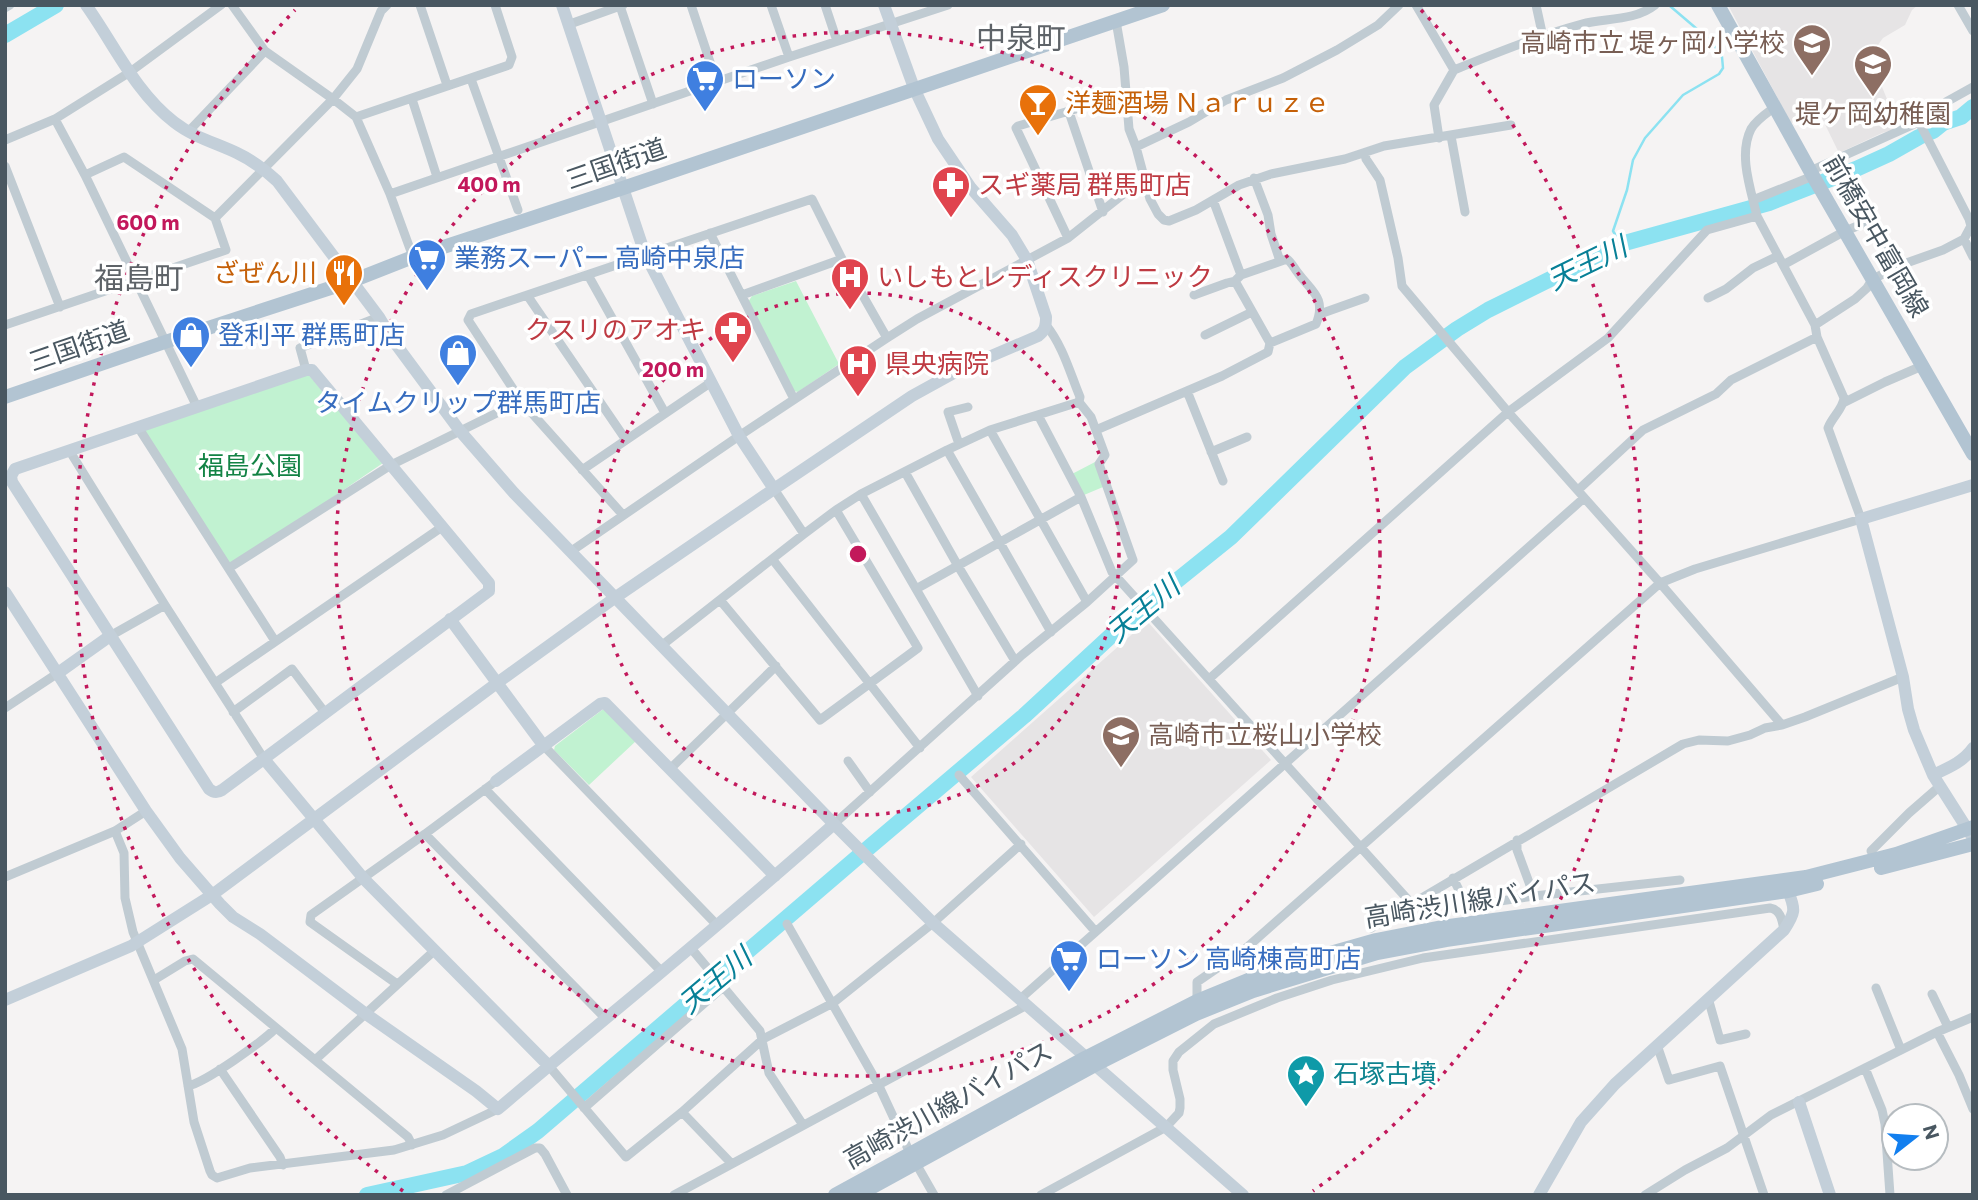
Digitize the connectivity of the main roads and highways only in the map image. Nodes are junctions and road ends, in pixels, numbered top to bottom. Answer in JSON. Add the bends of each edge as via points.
{"nodes":[{"id":1,"x":1163,"y":5,"type":"edge"},
{"id":2,"x":1718,"y":5,"type":"edge"},
{"id":3,"x":5,"y":397,"type":"edge"},
{"id":4,"x":1973,"y":454,"type":"edge"},
{"id":5,"x":1971,"y":835,"type":"edge"},
{"id":6,"x":1090,"y":1062,"type":"junction"},
{"id":7,"x":913,"y":1158,"type":"junction"},
{"id":8,"x":835,"y":1195,"type":"edge"},
{"id":9,"x":858,"y":1195,"type":"edge"}],
"edges":[{"from":1,"to":3,"type":"main road","name":"三国街道"},
{"from":2,"to":4,"type":"main road","name":"前橋安中富岡線"},
{"from":5,"to":6,"type":"main road","name":"高崎渋川線バイパス","via":[[1788,891],[1377,953],[1253,991]]},
{"from":5,"to":6,"type":"main road","name":"高崎渋川線バイパス","via":[[1807,877],[1376,940],[1264,974],[1197,1002]]},
{"from":6,"to":7,"type":"main road","name":"高崎渋川線バイパス"},
{"from":7,"to":8,"type":"main road","name":"高崎渋川線バイパス"},
{"from":7,"to":9,"type":"main road","name":"高崎渋川線バイパス"}]}
